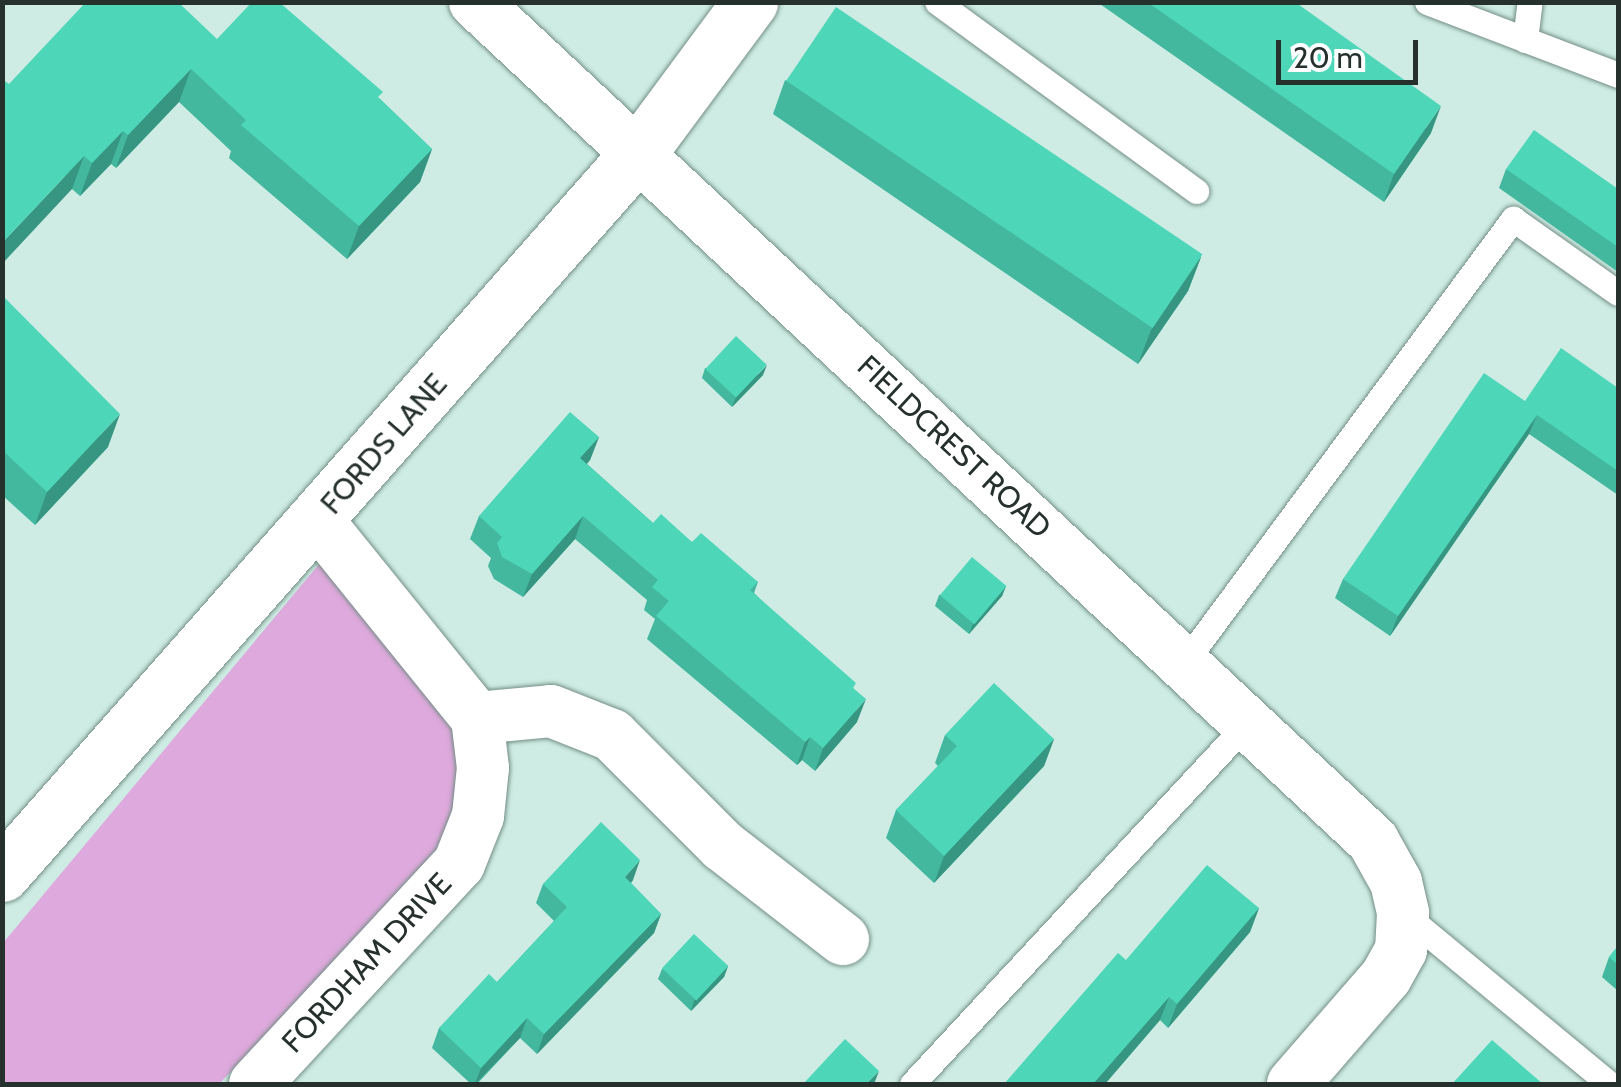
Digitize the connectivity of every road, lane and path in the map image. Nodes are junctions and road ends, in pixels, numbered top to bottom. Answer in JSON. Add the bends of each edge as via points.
{"nodes":[{"id":1,"x":475,"y":2,"type":"edge"},
{"id":2,"x":750,"y":2,"type":"edge"},
{"id":3,"x":936,"y":2,"type":"edge"},
{"id":4,"x":1426,"y":2,"type":"edge"},
{"id":5,"x":1530,"y":2,"type":"edge"},
{"id":6,"x":1524,"y":40,"type":"junction"},
{"id":7,"x":1618,"y":75,"type":"edge"},
{"id":8,"x":639,"y":152,"type":"junction"},
{"id":9,"x":1196,"y":192,"type":"dead end"},
{"id":10,"x":1618,"y":293,"type":"edge"},
{"id":11,"x":317,"y":520,"type":"junction"},
{"id":12,"x":1184,"y":663,"type":"junction"},
{"id":13,"x":477,"y":718,"type":"junction"},
{"id":14,"x":1248,"y":722,"type":"junction"},
{"id":15,"x":2,"y":874,"type":"edge"},
{"id":16,"x":1403,"y":913,"type":"junction"},
{"id":17,"x":843,"y":939,"type":"dead end"},
{"id":18,"x":255,"y":1084,"type":"edge"},
{"id":19,"x":912,"y":1084,"type":"edge"},
{"id":20,"x":1293,"y":1084,"type":"edge"},
{"id":21,"x":1610,"y":1084,"type":"edge"}],
"edges":[{"from":1,"to":8,"type":"street","name":"FIELDCREST ROAD"},
{"from":2,"to":8,"type":"street","name":"FORDS LANE"},
{"from":3,"to":9,"type":"lane"},
{"from":4,"to":6,"type":"lane"},
{"from":5,"to":6,"type":"lane"},
{"from":6,"to":7,"type":"lane"},
{"from":8,"to":11,"type":"street","name":"FORDS LANE"},
{"from":8,"to":12,"type":"street","name":"FIELDCREST ROAD"},
{"from":10,"to":12,"type":"lane","via":[[1514,219]]},
{"from":11,"to":13,"type":"street"},
{"from":11,"to":15,"type":"street","name":"FORDS LANE"},
{"from":12,"to":14,"type":"street","name":"FIELDCREST ROAD"},
{"from":13,"to":17,"type":"street","via":[[551,712],[612,735],[723,846]]},
{"from":13,"to":18,"type":"street","name":"FORDHAM DRIVE","via":[[484,768],[478,816],[459,864]]},
{"from":14,"to":16,"type":"street","name":"FIELDCREST ROAD","via":[[1373,841],[1396,882]]},
{"from":14,"to":19,"type":"lane"},
{"from":16,"to":20,"type":"street","via":[[1401,950],[1386,978]]},
{"from":16,"to":21,"type":"lane"}]}
